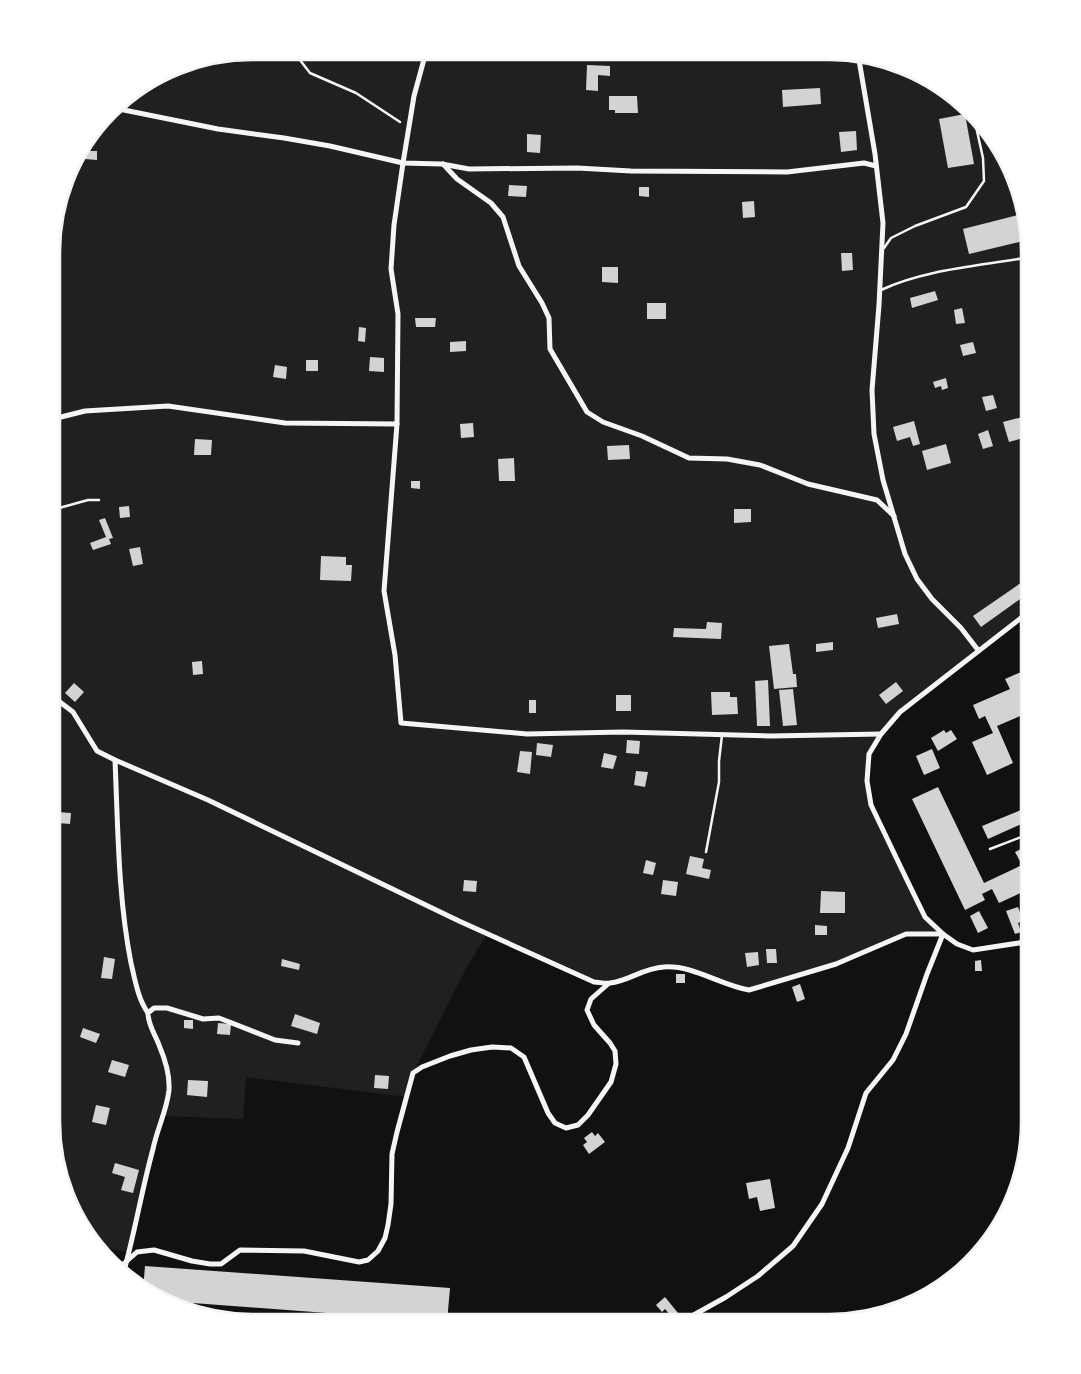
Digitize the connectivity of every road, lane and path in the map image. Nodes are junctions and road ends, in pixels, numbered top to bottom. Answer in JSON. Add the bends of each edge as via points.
{"nodes":[{"id":1,"x":300,"y":60,"type":"edge"},
{"id":2,"x":424,"y":60,"type":"edge"},
{"id":3,"x":860,"y":63,"type":"edge"},
{"id":4,"x":123,"y":110,"type":"edge"},
{"id":5,"x":409,"y":128,"type":"junction"},
{"id":6,"x":977,"y":130,"type":"edge"},
{"id":7,"x":403,"y":163,"type":"junction"},
{"id":8,"x":442,"y":164,"type":"junction"},
{"id":9,"x":876,"y":166,"type":"junction"},
{"id":10,"x":881,"y":252,"type":"junction"},
{"id":11,"x":1021,"y":258,"type":"edge"},
{"id":12,"x":880,"y":291,"type":"junction"},
{"id":13,"x":60,"y":417,"type":"edge"},
{"id":14,"x":397,"y":424,"type":"junction"},
{"id":15,"x":99,"y":500,"type":"dead end"},
{"id":16,"x":60,"y":508,"type":"edge"},
{"id":17,"x":894,"y":517,"type":"junction"},
{"id":18,"x":1021,"y":618,"type":"edge"},
{"id":19,"x":978,"y":650,"type":"junction"},
{"id":20,"x":60,"y":702,"type":"edge"},
{"id":21,"x":881,"y":734,"type":"junction"},
{"id":22,"x":722,"y":735,"type":"junction"},
{"id":23,"x":115,"y":760,"type":"junction"},
{"id":24,"x":1021,"y":837,"type":"edge"},
{"id":25,"x":990,"y":849,"type":"dead end"},
{"id":26,"x":706,"y":852,"type":"dead end"},
{"id":27,"x":942,"y":934,"type":"junction"},
{"id":28,"x":1021,"y":942,"type":"edge"},
{"id":29,"x":608,"y":984,"type":"junction"},
{"id":30,"x":148,"y":1013,"type":"junction"},
{"id":31,"x":298,"y":1043,"type":"dead end"},
{"id":32,"x":126,"y":1263,"type":"junction"},
{"id":33,"x":124,"y":1265,"type":"edge"},
{"id":34,"x":125,"y":1266,"type":"edge"},
{"id":35,"x":695,"y":1314,"type":"edge"}],
"edges":[{"from":1,"to":5,"type":"path","via":[[310,73],[356,93]]},
{"from":2,"to":5,"type":"street"},
{"from":3,"to":9,"type":"street"},
{"from":4,"to":7,"type":"street","via":[[218,129],[330,146]]},
{"from":5,"to":7,"type":"street"},
{"from":6,"to":10,"type":"lane","via":[[984,181],[966,207],[891,238]]},
{"from":7,"to":8,"type":"street"},
{"from":7,"to":14,"type":"street","via":[[394,225],[392,269],[398,314]]},
{"from":8,"to":9,"type":"street","via":[[469,169],[787,172],[864,162]]},
{"from":8,"to":17,"type":"street","via":[[491,203],[502,217],[519,266],[549,318],[550,349],[586,412],[689,458],[727,459],[760,465],[808,484],[877,500]]},
{"from":9,"to":10,"type":"street","via":[[883,223]]},
{"from":10,"to":12,"type":"street"},
{"from":11,"to":12,"type":"lane","via":[[942,271],[897,282]]},
{"from":12,"to":17,"type":"street","via":[[872,390],[874,434]]},
{"from":13,"to":14,"type":"street","via":[[85,410],[168,406],[286,423]]},
{"from":14,"to":22,"type":"street","via":[[384,590],[401,723],[527,734]]},
{"from":15,"to":16,"type":"lane"},
{"from":17,"to":19,"type":"street","via":[[905,554],[917,579]]},
{"from":18,"to":19,"type":"street"},
{"from":19,"to":21,"type":"street","via":[[900,712]]},
{"from":20,"to":23,"type":"street","via":[[73,712],[97,751]]},
{"from":21,"to":22,"type":"street"},
{"from":21,"to":27,"type":"street","via":[[869,754],[867,781],[871,805],[925,917]]},
{"from":22,"to":26,"type":"lane","via":[[719,782]]},
{"from":23,"to":29,"type":"street","via":[[208,800],[466,925],[594,982]]},
{"from":23,"to":30,"type":"street","via":[[127,940],[142,1006]]},
{"from":24,"to":25,"type":"lane"},
{"from":27,"to":28,"type":"street","via":[[973,950]]},
{"from":27,"to":29,"type":"street","via":[[906,934],[836,964],[749,990],[685,967],[664,966],[640,971]]},
{"from":27,"to":35,"type":"street","via":[[906,1034],[893,1060],[866,1093],[848,1148],[817,1211],[793,1246],[758,1276]]},
{"from":29,"to":32,"type":"street","via":[[591,999],[587,1010],[594,1025],[615,1051],[616,1064],[611,1082],[578,1125],[566,1128],[555,1123],[524,1057],[511,1048],[471,1050],[413,1073],[392,1154],[391,1204],[385,1238],[368,1260],[358,1262],[304,1251],[240,1250],[221,1264],[210,1264],[154,1250],[138,1252]]},
{"from":30,"to":31,"type":"street","via":[[154,1008],[167,1008],[204,1019],[219,1018],[275,1040]]},
{"from":30,"to":32,"type":"street","via":[[148,1022],[168,1072],[169,1091]]},
{"from":32,"to":33,"type":"street"},
{"from":32,"to":34,"type":"street"}]}
